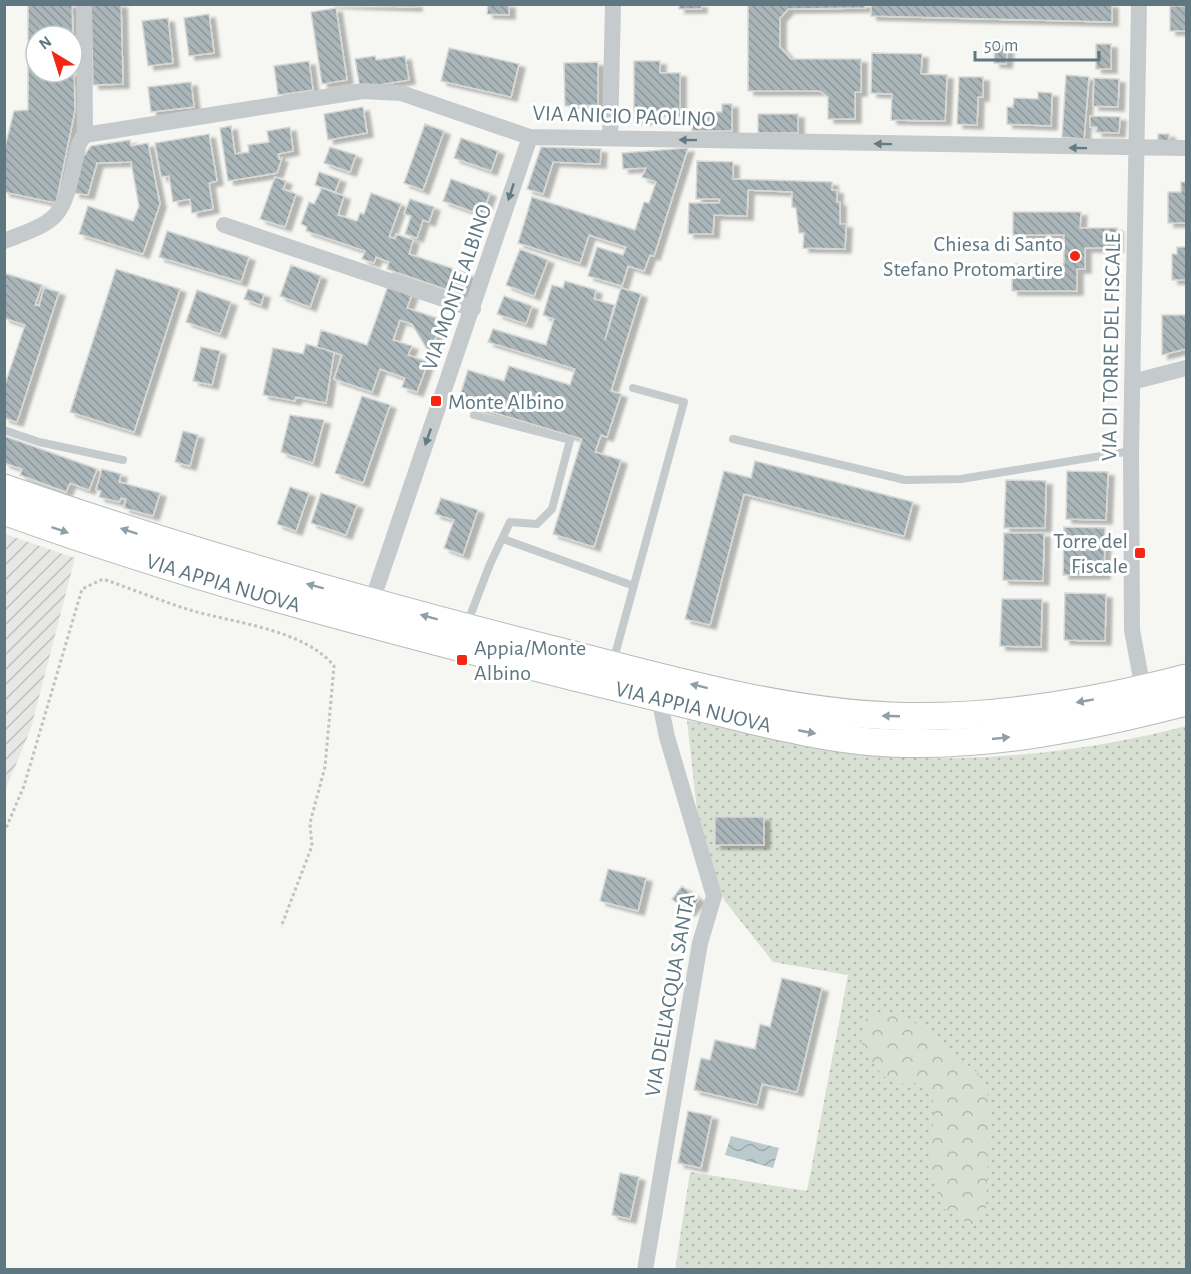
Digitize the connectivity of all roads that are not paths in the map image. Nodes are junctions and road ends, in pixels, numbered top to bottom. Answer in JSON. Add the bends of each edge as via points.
{"nodes":[{"id":1,"x":84,"y":4,"type":"edge"},
{"id":2,"x":613,"y":4,"type":"edge"},
{"id":3,"x":1139,"y":4,"type":"edge"},
{"id":4,"x":85,"y":135,"type":"junction"},
{"id":5,"x":530,"y":137,"type":"junction"},
{"id":6,"x":610,"y":138,"type":"junction"},
{"id":7,"x":1186,"y":148,"type":"edge"},
{"id":8,"x":1136,"y":149,"type":"junction"},
{"id":9,"x":224,"y":225,"type":"dead end"},
{"id":10,"x":4,"y":241,"type":"edge"},
{"id":11,"x":473,"y":309,"type":"junction"},
{"id":12,"x":1186,"y":368,"type":"edge"},
{"id":13,"x":1132,"y":382,"type":"junction"},
{"id":14,"x":633,"y":388,"type":"dead end"},
{"id":15,"x":474,"y":415,"type":"dead end"},
{"id":16,"x":4,"y":430,"type":"edge"},
{"id":17,"x":734,"y":439,"type":"dead end"},
{"id":18,"x":1131,"y":451,"type":"junction"},
{"id":19,"x":123,"y":460,"type":"dead end"},
{"id":20,"x":4,"y":488,"type":"edge"},
{"id":21,"x":4,"y":511,"type":"edge"},
{"id":22,"x":503,"y":539,"type":"junction"},
{"id":23,"x":634,"y":586,"type":"junction"},
{"id":24,"x":369,"y":612,"type":"junction"},
{"id":25,"x":466,"y":627,"type":"junction"},
{"id":26,"x":613,"y":665,"type":"junction"},
{"id":27,"x":1186,"y":678,"type":"edge"},
{"id":28,"x":659,"y":698,"type":"junction"},
{"id":29,"x":1145,"y":701,"type":"junction"},
{"id":30,"x":1186,"y":702,"type":"edge"},
{"id":31,"x":645,"y":1269,"type":"edge"}],
"edges":[{"from":1,"to":4,"type":"street"},
{"from":2,"to":6,"type":"street"},
{"from":3,"to":8,"type":"street","name":"VIA DI TORRE DEL FISCALE"},
{"from":4,"to":5,"type":"street","name":"VIA ANICIO PAOLINO","via":[[382,90]]},
{"from":4,"to":10,"type":"street","via":[[78,145],[62,210],[40,228]]},
{"from":5,"to":6,"type":"street","name":"VIA ANICIO PAOLINO"},
{"from":5,"to":11,"type":"street","name":"VIA MONTE ALBINO","one_way":true},
{"from":8,"to":6,"type":"street","name":"VIA ANICIO PAOLINO","one_way":true},
{"from":7,"to":8,"type":"street","name":"VIA ANICIO PAOLINO"},
{"from":8,"to":13,"type":"street","name":"VIA DI TORRE DEL FISCALE"},
{"from":9,"to":11,"type":"street"},
{"from":11,"to":24,"type":"street","name":"VIA MONTE ALBINO","one_way":true},
{"from":12,"to":13,"type":"street"},
{"from":13,"to":18,"type":"street","name":"VIA DI TORRE DEL FISCALE"},
{"from":14,"to":23,"type":"lane","via":[[684,402]]},
{"from":15,"to":22,"type":"lane","via":[[570,440],[552,509],[537,524],[510,522]]},
{"from":16,"to":19,"type":"lane","via":[[39,442]]},
{"from":17,"to":18,"type":"lane","via":[[905,480],[961,479]]},
{"from":18,"to":29,"type":"street","name":"VIA DI TORRE DEL FISCALE","via":[[1132,630]]},
{"from":24,"to":20,"type":"main road","name":"VIA APPIA NUOVA","one_way":true},
{"from":21,"to":24,"type":"main road","name":"VIA APPIA NUOVA","one_way":true,"via":[[198,575]]},
{"from":22,"to":23,"type":"lane"},
{"from":22,"to":25,"type":"lane"},
{"from":23,"to":26,"type":"lane"},
{"from":25,"to":24,"type":"main road","name":"VIA APPIA NUOVA","one_way":true},
{"from":24,"to":28,"type":"main road","name":"VIA APPIA NUOVA","via":[[477,653]]},
{"from":25,"to":26,"type":"main road","name":"VIA APPIA NUOVA"},
{"from":29,"to":26,"type":"main road","name":"VIA APPIA NUOVA","one_way":true,"via":[[892,716],[767,702]]},
{"from":27,"to":29,"type":"main road","name":"VIA APPIA NUOVA"},
{"from":28,"to":29,"type":"main road","name":"VIA APPIA NUOVA","one_way":true,"via":[[800,731],[888,743],[949,743],[1059,731]]},
{"from":28,"to":31,"type":"street","name":"VIA DELL'ACQUA SANTA","via":[[714,896],[700,943]]},
{"from":29,"to":30,"type":"main road","name":"VIA APPIA NUOVA"}]}
